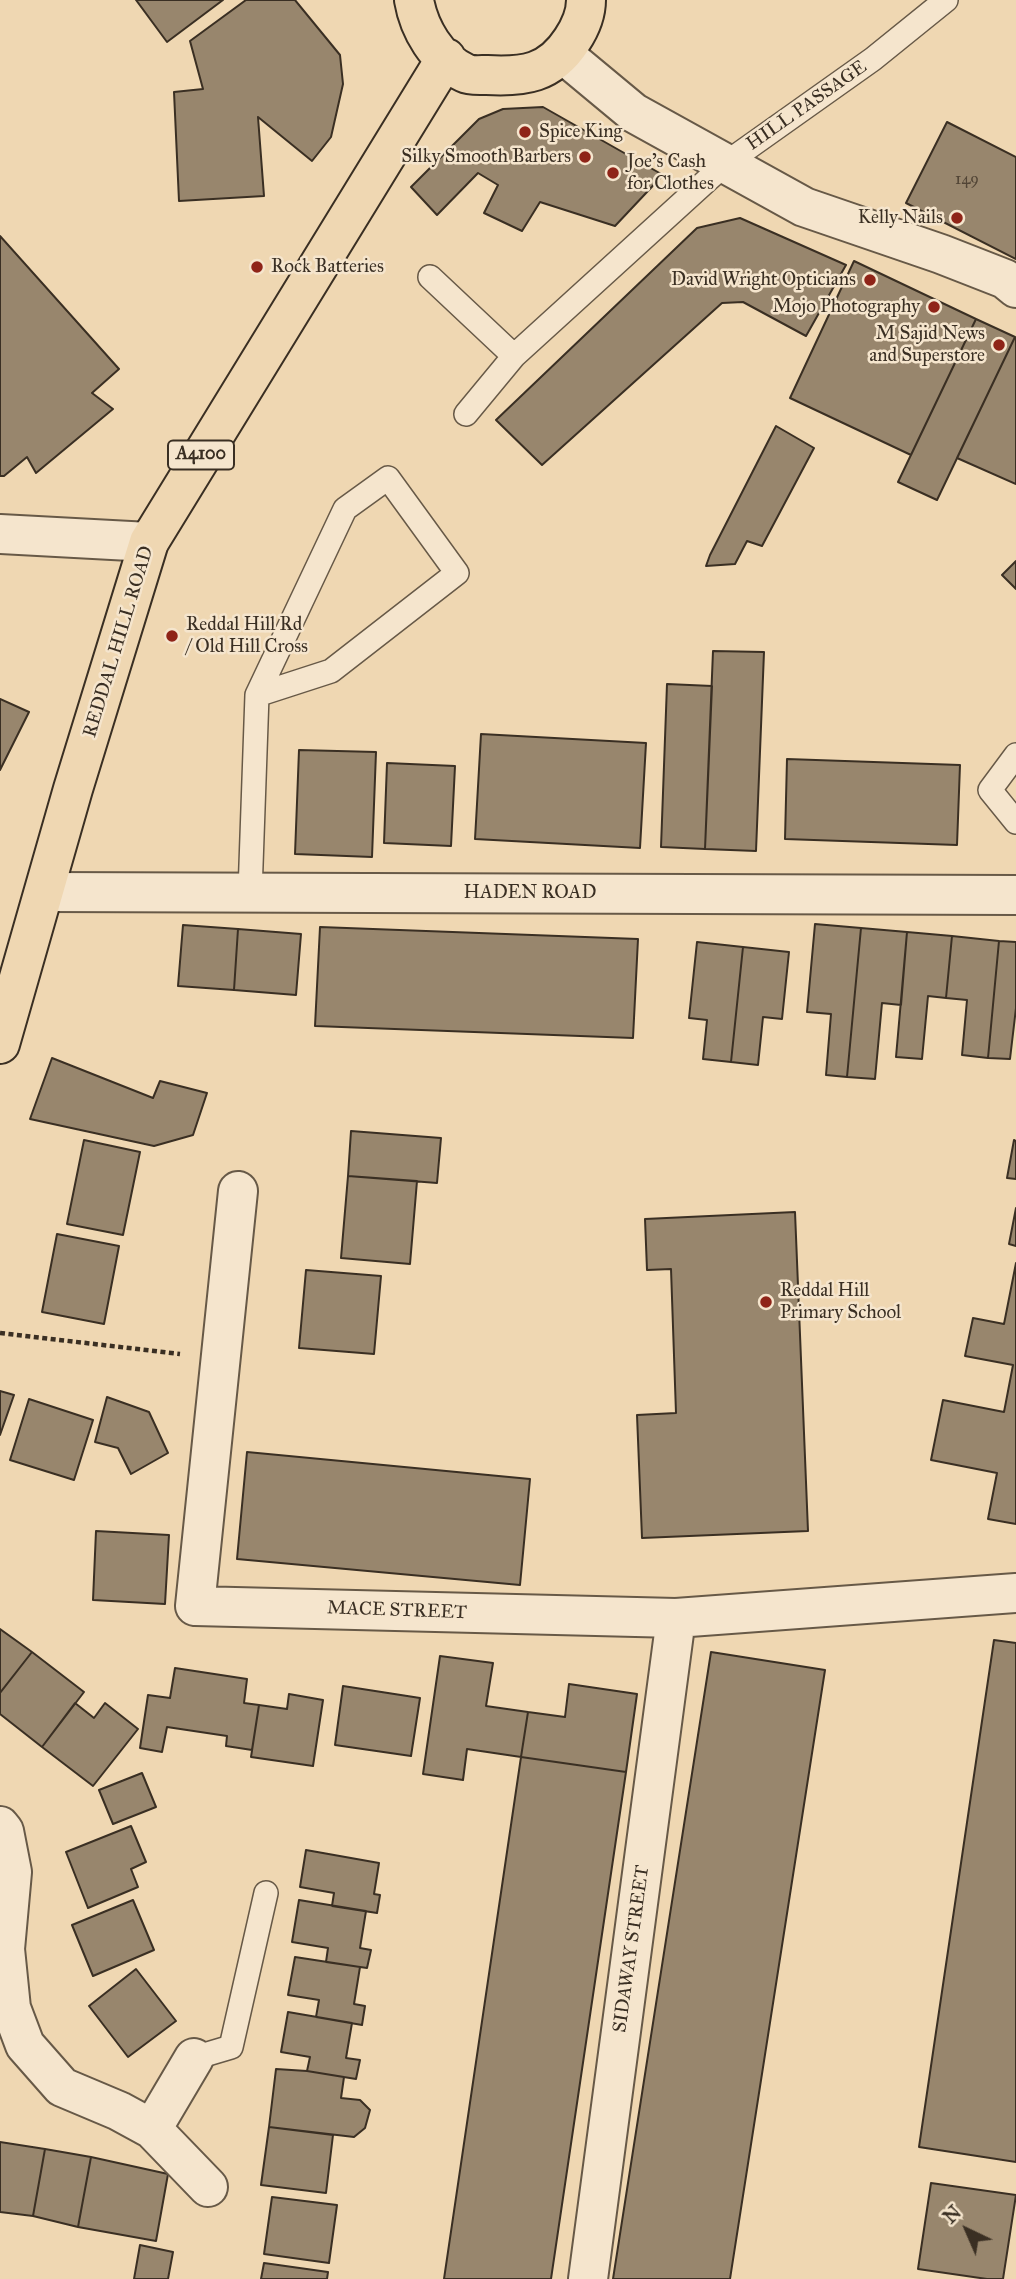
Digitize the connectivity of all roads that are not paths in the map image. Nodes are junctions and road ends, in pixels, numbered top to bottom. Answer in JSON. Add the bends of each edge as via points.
{"nodes":[{"id":1,"x":946,"y":0,"type":"edge"},
{"id":2,"x":413,"y":1,"type":"edge"},
{"id":3,"x":588,"y":1,"type":"edge"},
{"id":4,"x":563,"y":54,"type":"junction"},
{"id":5,"x":446,"y":58,"type":"junction"},
{"id":6,"x":724,"y":164,"type":"junction"},
{"id":7,"x":430,"y":277,"type":"dead end"},
{"id":8,"x":1016,"y":288,"type":"edge"},
{"id":9,"x":514,"y":356,"type":"junction"},
{"id":10,"x":466,"y":414,"type":"dead end"},
{"id":11,"x":0,"y":534,"type":"edge"},
{"id":12,"x":149,"y":542,"type":"junction"},
{"id":13,"x":257,"y":695,"type":"junction"},
{"id":14,"x":1016,"y":755,"type":"edge"},
{"id":15,"x":1016,"y":822,"type":"edge"},
{"id":16,"x":45,"y":892,"type":"junction"},
{"id":17,"x":250,"y":893,"type":"junction"},
{"id":18,"x":1016,"y":895,"type":"edge"},
{"id":19,"x":0,"y":1044,"type":"edge"},
{"id":20,"x":238,"y":1191,"type":"dead end"},
{"id":21,"x":1016,"y":1593,"type":"edge"},
{"id":22,"x":676,"y":1618,"type":"junction"},
{"id":23,"x":0,"y":1826,"type":"edge"},
{"id":24,"x":266,"y":1893,"type":"dead end"},
{"id":25,"x":194,"y":2058,"type":"joint"},
{"id":26,"x":152,"y":2129,"type":"junction"},
{"id":27,"x":208,"y":2187,"type":"dead end"},
{"id":28,"x":588,"y":2279,"type":"edge"}],
"edges":[{"from":1,"to":6,"type":"lane","name":"HILL PASSAGE","via":[[873,59]]},
{"from":2,"to":5,"type":"main road","via":[[424,34]]},
{"from":3,"to":4,"type":"main road","via":[[581,25]]},
{"from":4,"to":5,"type":"main road","via":[[539,70],[515,77],[467,74]]},
{"from":4,"to":6,"type":"street","via":[[634,113]]},
{"from":5,"to":12,"type":"main road","name":"REDDAL HILL ROAD","number":"A4100"},
{"from":6,"to":8,"type":"street","via":[[804,207],[941,254],[1005,279]]},
{"from":6,"to":9,"type":"lane","name":"HILL PASSAGE"},
{"from":7,"to":9,"type":"lane"},
{"from":9,"to":10,"type":"lane","name":"HILL PASSAGE"},
{"from":11,"to":12,"type":"street"},
{"from":12,"to":16,"type":"main road","name":"REDDAL HILL ROAD","number":"A4100"},
{"from":13,"to":13,"type":"lane","via":[[345,509],[388,478],[457,573],[331,671]]},
{"from":13,"to":17,"type":"lane"},
{"from":14,"to":15,"type":"lane","via":[[990,790]]},
{"from":16,"to":17,"type":"street","name":"HADEN ROAD"},
{"from":16,"to":19,"type":"main road","name":"REDDAL HILL ROAD","number":"A4100"},
{"from":17,"to":18,"type":"street","name":"HADEN ROAD"},
{"from":20,"to":22,"type":"street","name":"MACE STREET","via":[[195,1605]]},
{"from":21,"to":22,"type":"street","name":"MACE STREET"},
{"from":22,"to":28,"type":"street","name":"SIDAWAY STREET"},
{"from":23,"to":26,"type":"street","via":[[12,1872],[5,1949],[11,2008],[25,2045],[62,2087]]},
{"from":24,"to":25,"type":"lane","via":[[231,2047]]},
{"from":25,"to":26,"type":"street"},
{"from":26,"to":27,"type":"street"}]}
